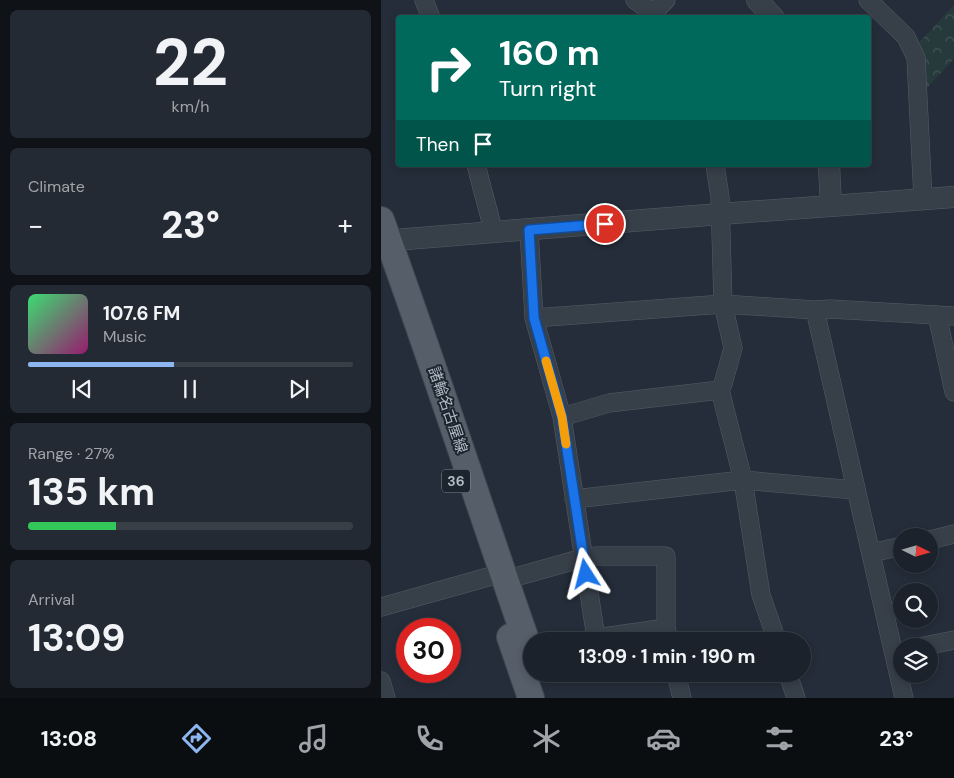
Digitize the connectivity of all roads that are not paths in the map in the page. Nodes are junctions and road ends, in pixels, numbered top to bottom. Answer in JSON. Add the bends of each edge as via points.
{"nodes":[{"id":1,"x":424,"y":0,"type":"edge"},
{"id":2,"x":635,"y":0,"type":"edge"},
{"id":3,"x":666,"y":0,"type":"edge"},
{"id":4,"x":757,"y":0,"type":"edge"},
{"id":5,"x":869,"y":0,"type":"edge"},
{"id":6,"x":430,"y":15,"type":"edge"},
{"id":7,"x":651,"y":15,"type":"edge"},
{"id":8,"x":653,"y":15,"type":"edge"},
{"id":9,"x":771,"y":15,"type":"edge"},
{"id":10,"x":477,"y":167,"type":"edge"},
{"id":11,"x":715,"y":167,"type":"edge"},
{"id":12,"x":829,"y":167,"type":"edge"},
{"id":13,"x":954,"y":197,"type":"edge"},
{"id":14,"x":923,"y":200,"type":"junction"},
{"id":15,"x":831,"y":206,"type":"junction"},
{"id":16,"x":719,"y":214,"type":"junction"},
{"id":17,"x":529,"y":230,"type":"junction"},
{"id":18,"x":494,"y":233,"type":"junction"},
{"id":19,"x":383,"y":241,"type":"edge"},
{"id":20,"x":723,"y":304,"type":"junction"},
{"id":21,"x":815,"y":310,"type":"junction"},
{"id":22,"x":945,"y":316,"type":"edge"},
{"id":23,"x":534,"y":318,"type":"junction"},
{"id":24,"x":720,"y":390,"type":"junction"},
{"id":25,"x":954,"y":392,"type":"edge"},
{"id":26,"x":562,"y":417,"type":"junction"},
{"id":27,"x":743,"y":480,"type":"junction"},
{"id":28,"x":855,"y":490,"type":"junction"},
{"id":29,"x":574,"y":499,"type":"junction"},
{"id":30,"x":954,"y":534,"type":"edge"},
{"id":31,"x":939,"y":538,"type":"edge"},
{"id":32,"x":893,"y":548,"type":"edge"},
{"id":33,"x":871,"y":553,"type":"junction"},
{"id":34,"x":583,"y":558,"type":"junction"},
{"id":35,"x":497,"y":579,"type":"junction"},
{"id":36,"x":381,"y":607,"type":"edge"},
{"id":37,"x":595,"y":632,"type":"edge"},
{"id":38,"x":668,"y":632,"type":"edge"},
{"id":39,"x":774,"y":632,"type":"edge"},
{"id":40,"x":523,"y":637,"type":"edge"},
{"id":41,"x":894,"y":638,"type":"edge"},
{"id":42,"x":954,"y":640,"type":"edge"},
{"id":43,"x":938,"y":643,"type":"edge"},
{"id":44,"x":381,"y":681,"type":"edge"},
{"id":45,"x":541,"y":682,"type":"edge"},
{"id":46,"x":678,"y":682,"type":"edge"},
{"id":47,"x":791,"y":682,"type":"edge"},
{"id":48,"x":901,"y":683,"type":"edge"},
{"id":49,"x":386,"y":698,"type":"edge"},
{"id":50,"x":531,"y":698,"type":"edge"},
{"id":51,"x":547,"y":698,"type":"edge"},
{"id":52,"x":682,"y":698,"type":"edge"},
{"id":53,"x":796,"y":698,"type":"edge"},
{"id":54,"x":903,"y":698,"type":"edge"}],
"edges":[{"from":1,"to":6,"type":"street"},
{"from":2,"to":7,"type":"street"},
{"from":3,"to":8,"type":"street"},
{"from":4,"to":9,"type":"street"},
{"from":5,"to":14,"type":"street","via":[[906,38],[916,58]]},
{"from":10,"to":18,"type":"street"},
{"from":11,"to":16,"type":"street"},
{"from":12,"to":15,"type":"street"},
{"from":13,"to":14,"type":"street"},
{"from":14,"to":15,"type":"street"},
{"from":15,"to":16,"type":"street"},
{"from":16,"to":17,"type":"street"},
{"from":16,"to":20,"type":"street"},
{"from":17,"to":18,"type":"street"},
{"from":17,"to":23,"type":"street"},
{"from":18,"to":19,"type":"street"},
{"from":19,"to":35,"type":"main road","name":"諸輪名古屋線","number":"36","via":[[460,445]]},
{"from":20,"to":21,"type":"street"},
{"from":20,"to":23,"type":"street"},
{"from":20,"to":24,"type":"street","via":[[733,348]]},
{"from":21,"to":22,"type":"street"},
{"from":21,"to":28,"type":"street"},
{"from":22,"to":25,"type":"street"},
{"from":23,"to":26,"type":"street"},
{"from":24,"to":26,"type":"street","via":[[609,403]]},
{"from":24,"to":27,"type":"street"},
{"from":26,"to":29,"type":"street"},
{"from":27,"to":28,"type":"street"},
{"from":27,"to":29,"type":"street"},
{"from":27,"to":39,"type":"street","via":[[761,595]]},
{"from":28,"to":33,"type":"street"},
{"from":29,"to":34,"type":"street"},
{"from":30,"to":31,"type":"street"},
{"from":32,"to":33,"type":"street"},
{"from":33,"to":41,"type":"street"},
{"from":34,"to":35,"type":"street"},
{"from":34,"to":37,"type":"street"},
{"from":34,"to":38,"type":"street","via":[[666,556]]},
{"from":35,"to":36,"type":"street"},
{"from":35,"to":40,"type":"main road","name":"諸輪名古屋線","number":"36"},
{"from":35,"to":50,"type":"main road","name":"諸輪名古屋線","number":"36"},
{"from":42,"to":43,"type":"street"},
{"from":44,"to":49,"type":"street"},
{"from":45,"to":51,"type":"main road"},
{"from":46,"to":52,"type":"street"},
{"from":47,"to":53,"type":"street"},
{"from":48,"to":54,"type":"street"}]}
